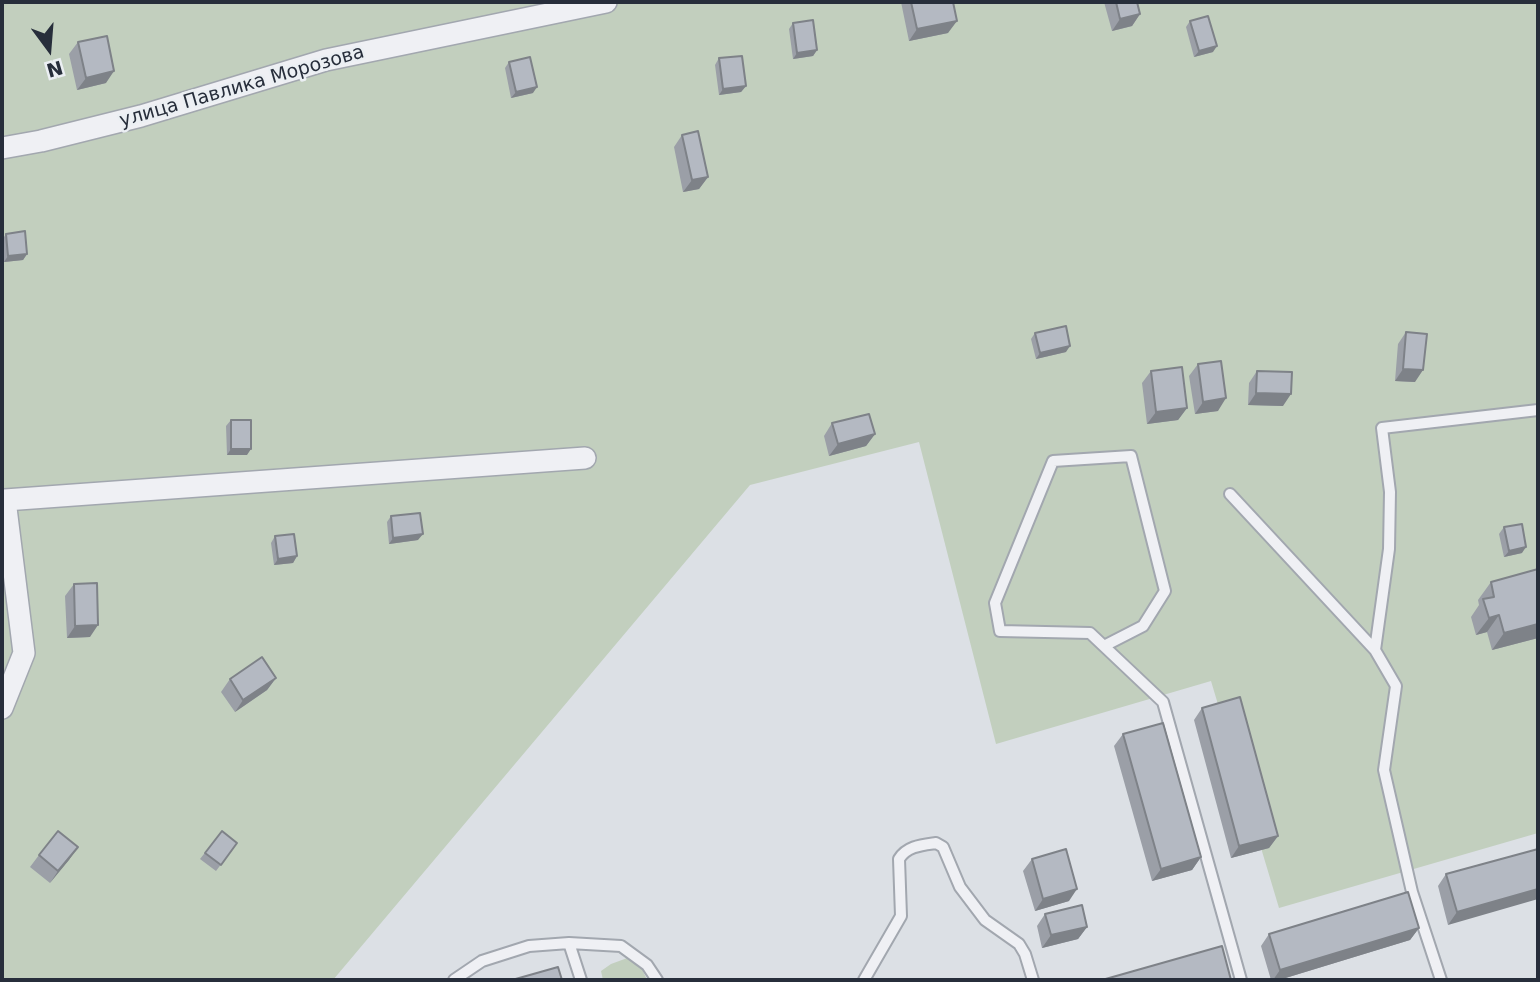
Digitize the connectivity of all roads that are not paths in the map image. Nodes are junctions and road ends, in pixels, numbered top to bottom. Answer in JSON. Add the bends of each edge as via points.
{"nodes":[{"id":1,"x":606,"y":2,"type":"edge"},
{"id":2,"x":2,"y":148,"type":"edge"},
{"id":3,"x":1538,"y":410,"type":"edge"},
{"id":4,"x":584,"y":458,"type":"dead end"},
{"id":5,"x":1230,"y":494,"type":"dead end"},
{"id":6,"x":1104,"y":646,"type":"junction"},
{"id":7,"x":1375,"y":650,"type":"junction"},
{"id":8,"x":2,"y":708,"type":"edge"},
{"id":9,"x":569,"y":943,"type":"junction"},
{"id":10,"x":454,"y":980,"type":"edge"},
{"id":11,"x":581,"y":980,"type":"edge"},
{"id":12,"x":657,"y":980,"type":"edge"},
{"id":13,"x":864,"y":980,"type":"edge"},
{"id":14,"x":1033,"y":980,"type":"edge"},
{"id":15,"x":1241,"y":980,"type":"edge"},
{"id":16,"x":1441,"y":980,"type":"edge"}],
"edges":[{"from":1,"to":2,"type":"street","name":"улица Павлика Морозова","via":[[326,60],[141,116]]},
{"from":3,"to":7,"type":"lane","via":[[1382,428],[1390,492],[1389,549]]},
{"from":4,"to":8,"type":"street","via":[[5,500],[24,653]]},
{"from":5,"to":7,"type":"lane"},
{"from":6,"to":6,"type":"lane","via":[[1090,633],[1000,631],[995,603],[1053,460],[1131,456],[1165,591],[1143,625]]},
{"from":6,"to":15,"type":"lane","via":[[1163,702]]},
{"from":7,"to":16,"type":"lane","via":[[1396,686],[1384,770],[1412,892]]},
{"from":9,"to":10,"type":"lane","via":[[529,946],[482,961]]},
{"from":9,"to":11,"type":"lane"},
{"from":9,"to":12,"type":"lane","via":[[621,947],[647,965]]},
{"from":13,"to":14,"type":"lane","via":[[901,916],[899,859],[912,848],[936,843],[943,847],[960,887],[985,920],[1019,944]]}]}
